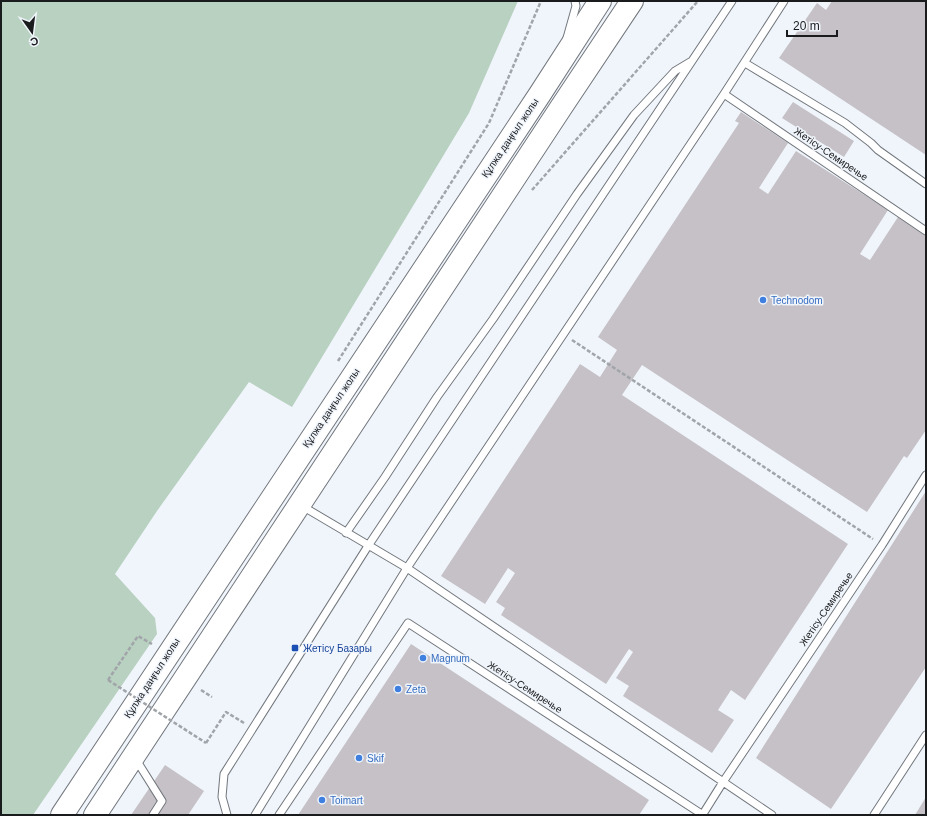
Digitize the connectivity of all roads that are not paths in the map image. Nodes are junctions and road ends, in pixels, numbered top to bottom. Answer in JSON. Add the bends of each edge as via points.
{"nodes":[{"id":1,"x":575,"y":1,"type":"edge"},
{"id":2,"x":600,"y":1,"type":"edge"},
{"id":3,"x":632,"y":1,"type":"edge"},
{"id":4,"x":644,"y":1,"type":"edge"},
{"id":5,"x":732,"y":1,"type":"edge"},
{"id":6,"x":784,"y":1,"type":"edge"},
{"id":7,"x":692,"y":61,"type":"junction"},
{"id":8,"x":744,"y":62,"type":"junction"},
{"id":9,"x":540,"y":94,"type":"junction"},
{"id":10,"x":724,"y":94,"type":"junction"},
{"id":11,"x":562,"y":106,"type":"junction"},
{"id":12,"x":926,"y":184,"type":"edge"},
{"id":13,"x":926,"y":231,"type":"edge"},
{"id":14,"x":926,"y":475,"type":"edge"},
{"id":15,"x":300,"y":505,"type":"junction"},
{"id":16,"x":346,"y":533,"type":"junction"},
{"id":17,"x":368,"y":546,"type":"junction"},
{"id":18,"x":407,"y":568,"type":"junction"},
{"id":19,"x":926,"y":735,"type":"edge"},
{"id":20,"x":134,"y":756,"type":"junction"},
{"id":21,"x":723,"y":782,"type":"junction"},
{"id":22,"x":62,"y":815,"type":"edge"},
{"id":23,"x":95,"y":815,"type":"edge"},
{"id":24,"x":153,"y":815,"type":"edge"},
{"id":25,"x":227,"y":815,"type":"edge"},
{"id":26,"x":255,"y":815,"type":"edge"},
{"id":27,"x":279,"y":815,"type":"edge"},
{"id":28,"x":703,"y":815,"type":"edge"},
{"id":29,"x":772,"y":815,"type":"edge"},
{"id":30,"x":874,"y":815,"type":"edge"}],
"edges":[{"from":1,"to":9,"type":"lane","via":[[576,6],[566,38]]},
{"from":2,"to":9,"type":"main road","name":"Құлжа даңғыл жолы"},
{"from":3,"to":11,"type":"main road"},
{"from":4,"to":11,"type":"main road"},
{"from":5,"to":7,"type":"lane"},
{"from":6,"to":8,"type":"lane"},
{"from":7,"to":16,"type":"lane","via":[[674,71],[634,114],[437,397]]},
{"from":7,"to":17,"type":"lane"},
{"from":8,"to":10,"type":"lane"},
{"from":8,"to":12,"type":"lane","via":[[845,123]]},
{"from":9,"to":22,"type":"main road","name":"Құлжа даңғыл жолы"},
{"from":10,"to":13,"type":"lane","name":"Жетісу-Семиречье"},
{"from":10,"to":18,"type":"lane"},
{"from":11,"to":15,"type":"main road"},
{"from":14,"to":21,"type":"lane","name":"Жетісу-Семиречье"},
{"from":15,"to":16,"type":"lane"},
{"from":15,"to":20,"type":"main road"},
{"from":16,"to":17,"type":"lane"},
{"from":17,"to":18,"type":"lane"},
{"from":17,"to":25,"type":"lane","via":[[224,774],[222,797]]},
{"from":18,"to":21,"type":"lane"},
{"from":18,"to":26,"type":"lane"},
{"from":19,"to":30,"type":"lane"},
{"from":20,"to":23,"type":"main road"},
{"from":20,"to":24,"type":"lane","via":[[162,801]]},
{"from":21,"to":28,"type":"lane","name":"Жетісу-Семиречье"},
{"from":21,"to":29,"type":"lane"},
{"from":27,"to":28,"type":"lane","name":"Жетісу-Семиречье","via":[[408,623]]}]}
